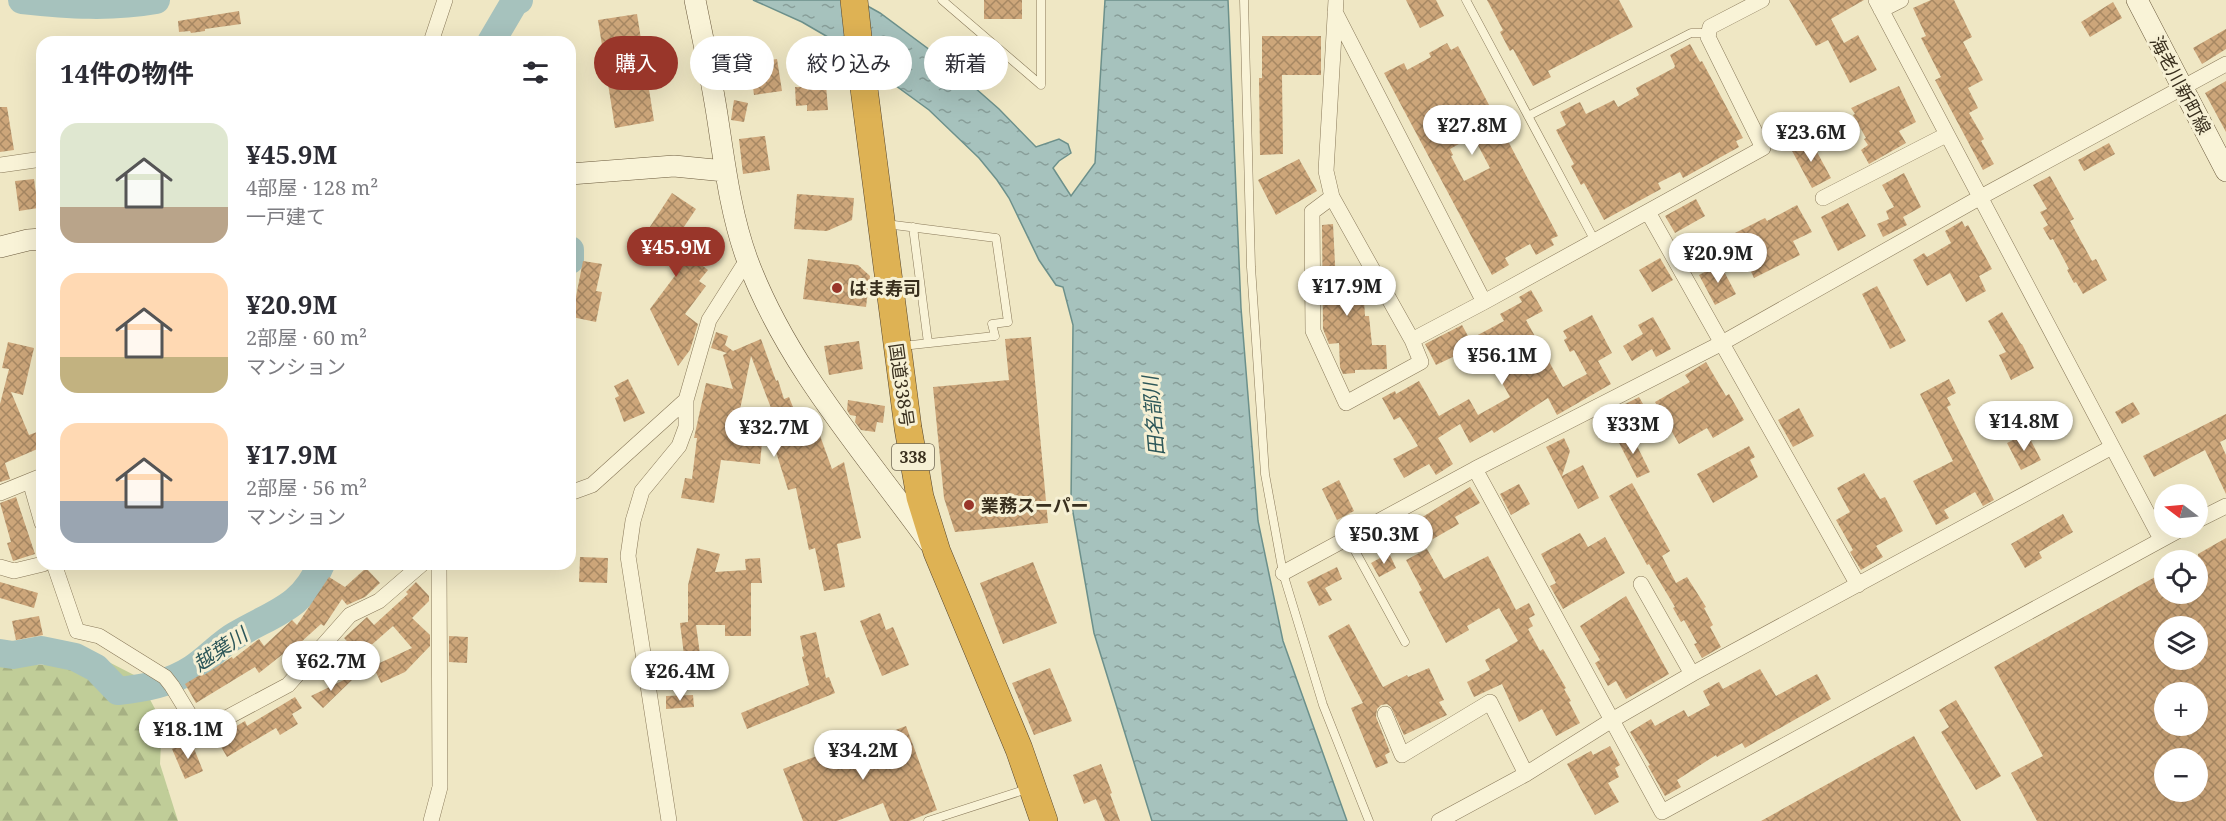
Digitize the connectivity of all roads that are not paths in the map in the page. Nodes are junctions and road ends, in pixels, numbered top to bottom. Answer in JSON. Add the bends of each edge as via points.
{"nodes":[{"id":1,"x":445,"y":0,"type":"edge"},
{"id":2,"x":695,"y":0,"type":"edge"},
{"id":3,"x":854,"y":0,"type":"edge"},
{"id":4,"x":942,"y":0,"type":"edge"},
{"id":5,"x":1041,"y":0,"type":"edge"},
{"id":6,"x":1244,"y":0,"type":"edge"},
{"id":7,"x":1466,"y":0,"type":"edge"},
{"id":8,"x":1762,"y":0,"type":"edge"},
{"id":9,"x":1901,"y":0,"type":"edge"},
{"id":10,"x":2137,"y":0,"type":"edge"},
{"id":11,"x":1878,"y":5,"type":"edge"},
{"id":12,"x":1335,"y":6,"type":"edge"},
{"id":13,"x":1709,"y":33,"type":"junction"},
{"id":14,"x":433,"y":36,"type":"edge"},
{"id":15,"x":2226,"y":64,"type":"edge"},
{"id":16,"x":2181,"y":88,"type":"junction"},
{"id":17,"x":1528,"y":116,"type":"junction"},
{"id":18,"x":1946,"y":135,"type":"junction"},
{"id":19,"x":36,"y":160,"type":"edge"},
{"id":20,"x":0,"y":165,"type":"edge"},
{"id":21,"x":725,"y":171,"type":"junction"},
{"id":22,"x":2226,"y":171,"type":"edge"},
{"id":23,"x":576,"y":174,"type":"edge"},
{"id":24,"x":1332,"y":197,"type":"junction"},
{"id":25,"x":1823,"y":198,"type":"dead end"},
{"id":26,"x":1979,"y":198,"type":"junction"},
{"id":27,"x":1648,"y":212,"type":"junction"},
{"id":28,"x":881,"y":223,"type":"junction"},
{"id":29,"x":913,"y":227,"type":"junction"},
{"id":30,"x":36,"y":239,"type":"edge"},
{"id":31,"x":1595,"y":241,"type":"junction"},
{"id":32,"x":0,"y":247,"type":"edge"},
{"id":33,"x":747,"y":260,"type":"junction"},
{"id":34,"x":1484,"y":302,"type":"junction"},
{"id":35,"x":1412,"y":340,"type":"junction"},
{"id":36,"x":928,"y":343,"type":"junction"},
{"id":37,"x":1722,"y":343,"type":"junction"},
{"id":38,"x":897,"y":347,"type":"junction"},
{"id":39,"x":686,"y":400,"type":"junction"},
{"id":40,"x":2112,"y":447,"type":"junction"},
{"id":41,"x":1475,"y":469,"type":"junction"},
{"id":42,"x":36,"y":479,"type":"edge"},
{"id":43,"x":576,"y":492,"type":"edge"},
{"id":44,"x":0,"y":493,"type":"edge"},
{"id":45,"x":2226,"y":506,"type":"edge"},
{"id":46,"x":2208,"y":515,"type":"edge"},
{"id":47,"x":1348,"y":538,"type":"junction"},
{"id":48,"x":2161,"y":539,"type":"joint"},
{"id":49,"x":937,"y":552,"type":"junction"},
{"id":50,"x":36,"y":566,"type":"edge"},
{"id":51,"x":0,"y":567,"type":"edge"},
{"id":52,"x":56,"y":570,"type":"edge"},
{"id":53,"x":415,"y":570,"type":"edge"},
{"id":54,"x":439,"y":570,"type":"edge"},
{"id":55,"x":1283,"y":573,"type":"junction"},
{"id":56,"x":1641,"y":584,"type":"dead end"},
{"id":57,"x":1858,"y":585,"type":"junction"},
{"id":58,"x":1405,"y":642,"type":"dead end"},
{"id":59,"x":1692,"y":674,"type":"junction"},
{"id":60,"x":1385,"y":714,"type":"dead end"},
{"id":61,"x":1612,"y":720,"type":"junction"},
{"id":62,"x":1526,"y":774,"type":"junction"},
{"id":63,"x":1033,"y":788,"type":"junction"},
{"id":64,"x":431,"y":821,"type":"edge"},
{"id":65,"x":669,"y":821,"type":"edge"},
{"id":66,"x":928,"y":821,"type":"edge"},
{"id":67,"x":1044,"y":821,"type":"edge"},
{"id":68,"x":1369,"y":821,"type":"edge"},
{"id":69,"x":1439,"y":821,"type":"edge"}],
"edges":[{"from":1,"to":14,"type":"street"},
{"from":2,"to":21,"type":"street"},
{"from":3,"to":28,"type":"highway","name":"国道338号","number":"338"},
{"from":4,"to":5,"type":"lane","via":[[1041,85]]},
{"from":6,"to":55,"type":"lane","via":[[1251,267],[1264,474]]},
{"from":7,"to":17,"type":"lane"},
{"from":8,"to":13,"type":"street","via":[[1710,27]]},
{"from":9,"to":11,"type":"street"},
{"from":10,"to":16,"type":"street","name":"海老川新町線"},
{"from":11,"to":18,"type":"street"},
{"from":12,"to":24,"type":"street","via":[[1326,171]]},
{"from":12,"to":34,"type":"street"},
{"from":13,"to":17,"type":"lane","via":[[1691,33]]},
{"from":13,"to":27,"type":"street","via":[[1763,148]]},
{"from":15,"to":16,"type":"street"},
{"from":16,"to":22,"type":"street","name":"海老川新町線"},
{"from":16,"to":26,"type":"street"},
{"from":17,"to":31,"type":"lane"},
{"from":18,"to":25,"type":"street"},
{"from":18,"to":26,"type":"street"},
{"from":19,"to":20,"type":"street"},
{"from":21,"to":23,"type":"street","via":[[674,166]]},
{"from":21,"to":33,"type":"street"},
{"from":24,"to":35,"type":"street"},
{"from":24,"to":35,"type":"street","via":[[1312,213],[1313,331],[1346,404],[1421,362]]},
{"from":26,"to":37,"type":"street"},
{"from":26,"to":40,"type":"street"},
{"from":27,"to":31,"type":"street"},
{"from":27,"to":37,"type":"street"},
{"from":28,"to":29,"type":"lane"},
{"from":28,"to":38,"type":"highway","name":"国道338号","number":"338"},
{"from":29,"to":36,"type":"lane"},
{"from":29,"to":36,"type":"lane","via":[[996,238],[1008,322],[992,324],[995,336]]},
{"from":30,"to":32,"type":"street"},
{"from":31,"to":34,"type":"street"},
{"from":33,"to":39,"type":"street","via":[[709,320]]},
{"from":33,"to":49,"type":"street","via":[[773,320],[810,379]]},
{"from":34,"to":35,"type":"street"},
{"from":36,"to":38,"type":"lane"},
{"from":37,"to":41,"type":"street"},
{"from":37,"to":57,"type":"street"},
{"from":38,"to":49,"type":"highway","name":"国道338号","number":"338","via":[[920,497]]},
{"from":39,"to":43,"type":"street","via":[[592,485]]},
{"from":39,"to":65,"type":"street","via":[[686,427],[679,446],[642,491],[628,556]]},
{"from":40,"to":48,"type":"street"},
{"from":40,"to":57,"type":"street"},
{"from":41,"to":47,"type":"street"},
{"from":41,"to":61,"type":"street"},
{"from":42,"to":44,"type":"street"},
{"from":45,"to":46,"type":"street"},
{"from":47,"to":55,"type":"street"},
{"from":47,"to":58,"type":"lane"},
{"from":48,"to":61,"type":"street","via":[[1662,812]]},
{"from":49,"to":63,"type":"highway","name":"国道338号","number":"338"},
{"from":50,"to":51,"type":"street","via":[[14,571]]},
{"from":52,"to":53,"type":"street","via":[[77,631],[99,636],[165,677],[200,732],[288,685],[350,615],[379,601]]},
{"from":54,"to":64,"type":"street","via":[[441,788]]},
{"from":55,"to":68,"type":"lane","via":[[1323,705]]},
{"from":56,"to":59,"type":"street"},
{"from":57,"to":59,"type":"street"},
{"from":59,"to":61,"type":"street"},
{"from":60,"to":62,"type":"street","via":[[1402,755],[1490,702]]},
{"from":61,"to":62,"type":"street"},
{"from":62,"to":69,"type":"street"},
{"from":63,"to":66,"type":"lane"},
{"from":63,"to":67,"type":"highway","name":"国道338号","number":"338"}]}
